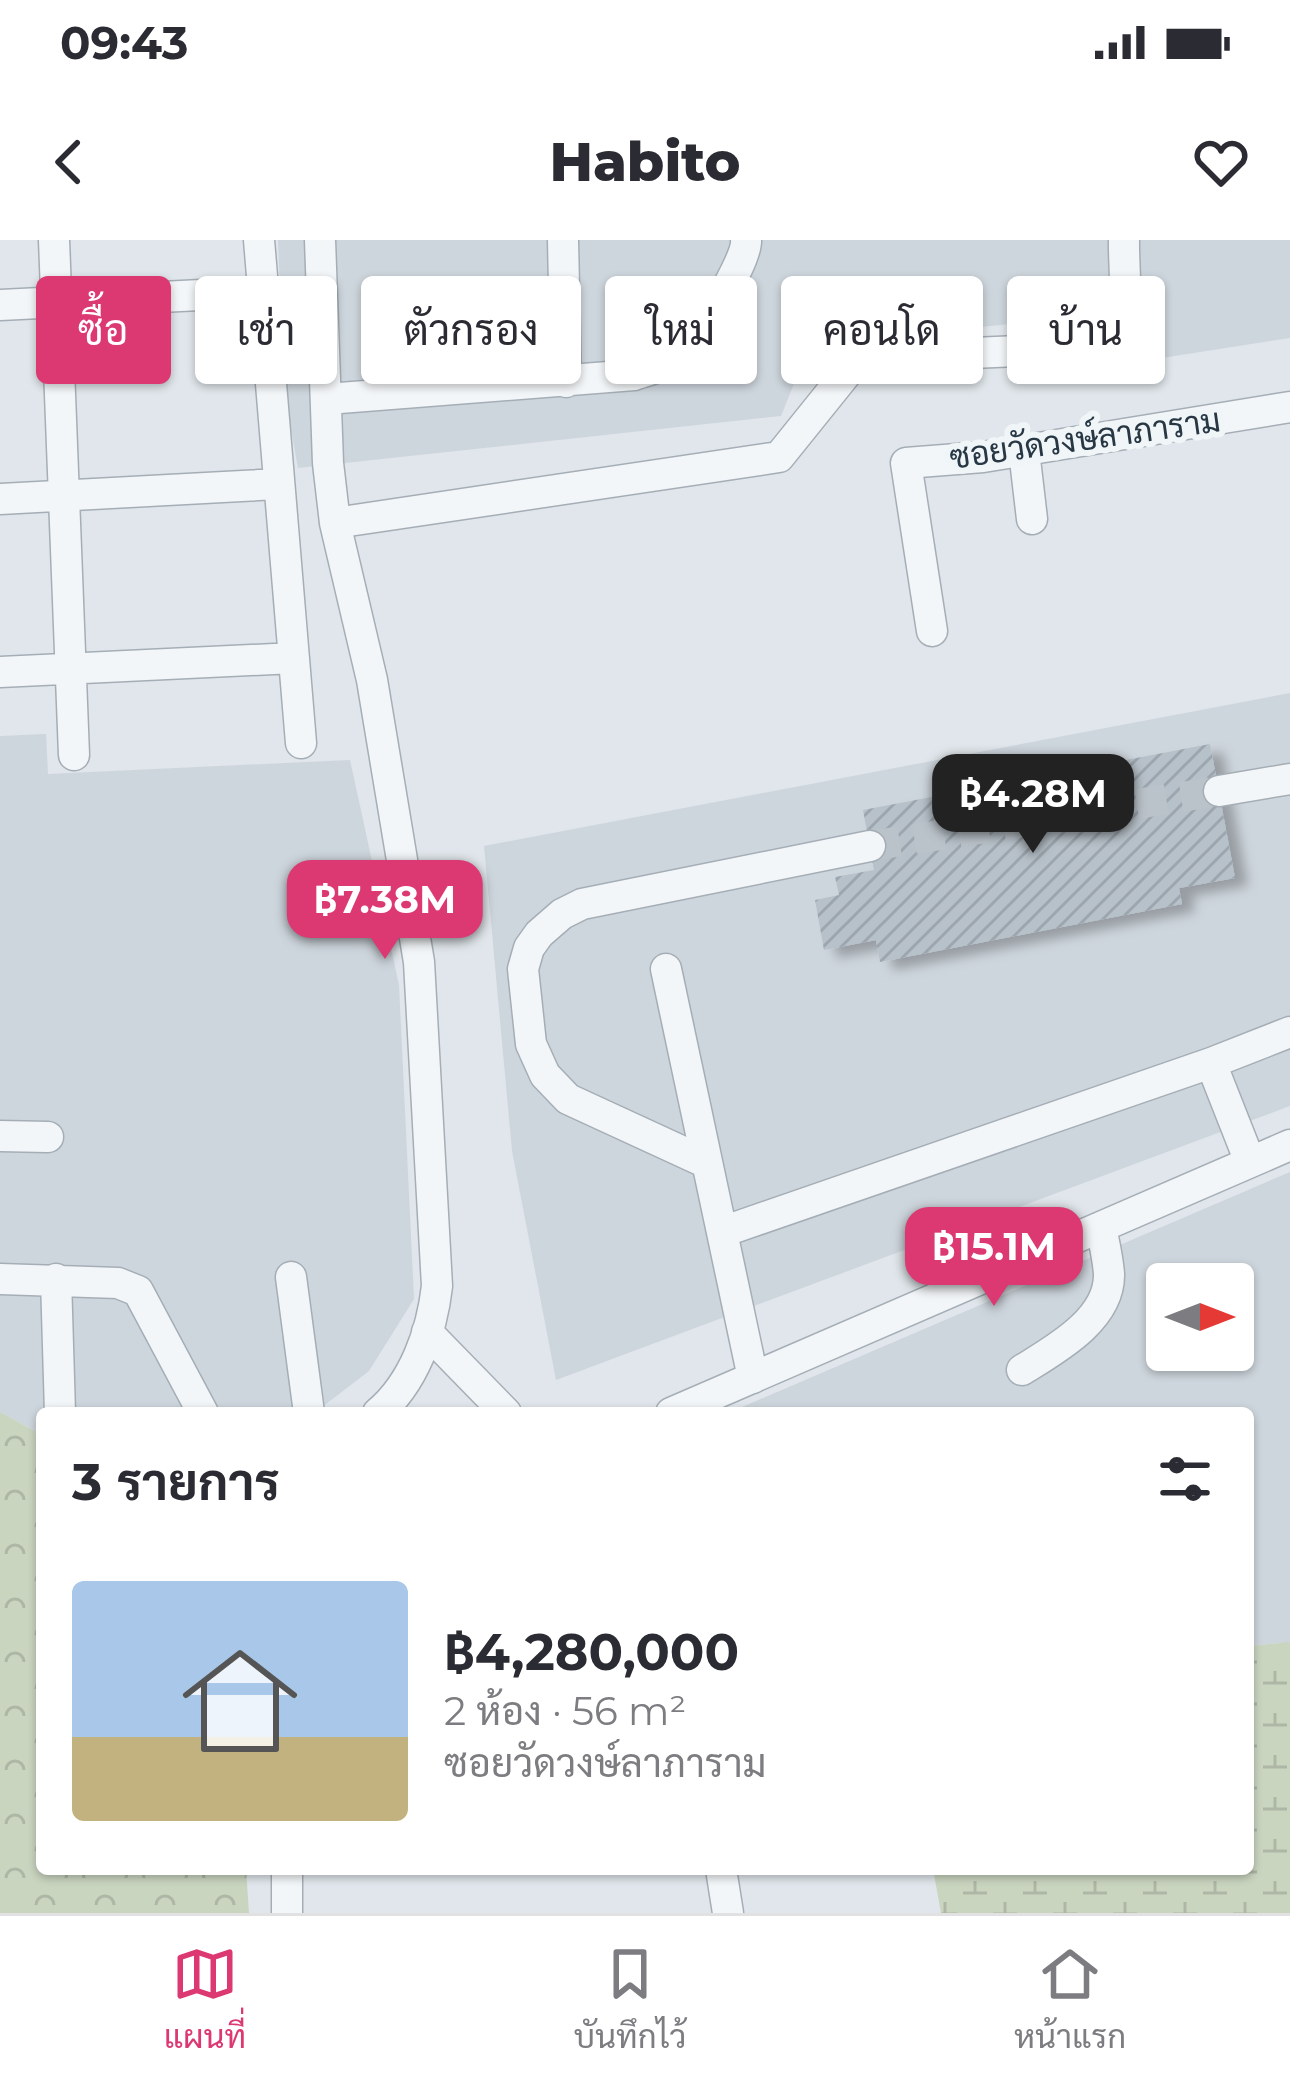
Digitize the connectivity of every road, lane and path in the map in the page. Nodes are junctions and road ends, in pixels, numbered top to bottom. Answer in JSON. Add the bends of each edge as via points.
{"nodes":[{"id":1,"x":54,"y":240,"type":"edge"},
{"id":2,"x":259,"y":240,"type":"edge"},
{"id":3,"x":320,"y":240,"type":"edge"},
{"id":4,"x":563,"y":240,"type":"edge"},
{"id":5,"x":746,"y":240,"type":"edge"},
{"id":6,"x":1124,"y":240,"type":"edge"},
{"id":7,"x":55,"y":276,"type":"edge"},
{"id":8,"x":261,"y":276,"type":"edge"},
{"id":9,"x":564,"y":276,"type":"edge"},
{"id":10,"x":36,"y":302,"type":"edge"},
{"id":11,"x":0,"y":305,"type":"edge"},
{"id":12,"x":581,"y":380,"type":"edge"},
{"id":13,"x":60,"y":384,"type":"edge"},
{"id":14,"x":270,"y":384,"type":"edge"},
{"id":15,"x":538,"y":384,"type":"edge"},
{"id":16,"x":327,"y":399,"type":"junction"},
{"id":17,"x":1290,"y":407,"type":"edge"},
{"id":18,"x":1024,"y":451,"type":"junction"},
{"id":19,"x":278,"y":484,"type":"junction"},
{"id":20,"x":65,"y":494,"type":"junction"},
{"id":21,"x":0,"y":499,"type":"edge"},
{"id":22,"x":1032,"y":519,"type":"dead end"},
{"id":23,"x":335,"y":523,"type":"junction"},
{"id":24,"x":932,"y":631,"type":"dead end"},
{"id":25,"x":293,"y":658,"type":"junction"},
{"id":26,"x":70,"y":670,"type":"junction"},
{"id":27,"x":0,"y":672,"type":"edge"},
{"id":28,"x":301,"y":743,"type":"dead end"},
{"id":29,"x":74,"y":755,"type":"dead end"},
{"id":30,"x":1290,"y":779,"type":"edge"},
{"id":31,"x":1219,"y":791,"type":"tunnel mouth"},
{"id":32,"x":870,"y":846,"type":"tunnel mouth"},
{"id":33,"x":666,"y":970,"type":"dead end"},
{"id":34,"x":1290,"y":1032,"type":"edge"},
{"id":35,"x":1211,"y":1063,"type":"junction"},
{"id":36,"x":0,"y":1136,"type":"edge"},
{"id":37,"x":48,"y":1137,"type":"dead end"},
{"id":38,"x":1290,"y":1144,"type":"edge"},
{"id":39,"x":707,"y":1162,"type":"junction"},
{"id":40,"x":1250,"y":1162,"type":"junction"},
{"id":41,"x":1101,"y":1227,"type":"junction"},
{"id":42,"x":722,"y":1232,"type":"junction"},
{"id":43,"x":291,"y":1277,"type":"dead end"},
{"id":44,"x":0,"y":1279,"type":"edge"},
{"id":45,"x":56,"y":1279,"type":"junction"},
{"id":46,"x":427,"y":1332,"type":"junction"},
{"id":47,"x":1022,"y":1370,"type":"dead end"},
{"id":48,"x":753,"y":1378,"type":"junction"},
{"id":49,"x":61,"y":1407,"type":"edge"},
{"id":50,"x":200,"y":1407,"type":"edge"},
{"id":51,"x":308,"y":1407,"type":"edge"},
{"id":52,"x":385,"y":1407,"type":"edge"},
{"id":53,"x":500,"y":1407,"type":"edge"},
{"id":54,"x":685,"y":1407,"type":"edge"},
{"id":55,"x":286,"y":1875,"type":"edge"},
{"id":56,"x":722,"y":1875,"type":"edge"},
{"id":57,"x":287,"y":1913,"type":"edge"},
{"id":58,"x":728,"y":1913,"type":"edge"}],
"edges":[{"from":1,"to":7,"type":"street"},
{"from":2,"to":8,"type":"street"},
{"from":3,"to":16,"type":"street"},
{"from":4,"to":9,"type":"street"},
{"from":5,"to":12,"type":"street","via":[[730,284],[678,358],[634,375]]},
{"from":6,"to":23,"type":"street","via":[[1122,322],[1108,347],[882,357],[849,370],[779,458]]},
{"from":10,"to":11,"type":"street"},
{"from":13,"to":20,"type":"street"},
{"from":14,"to":19,"type":"street"},
{"from":15,"to":16,"type":"street"},
{"from":16,"to":23,"type":"street"},
{"from":17,"to":18,"type":"street","name":"ซอยวัดวงษ์ลาภาราม"},
{"from":18,"to":22,"type":"street"},
{"from":18,"to":24,"type":"street","name":"ซอยวัดวงษ์ลาภาราม","via":[[905,463]]},
{"from":19,"to":20,"type":"street"},
{"from":19,"to":25,"type":"street"},
{"from":20,"to":21,"type":"street"},
{"from":20,"to":26,"type":"street"},
{"from":23,"to":46,"type":"street","via":[[372,680],[419,962],[437,1286]]},
{"from":25,"to":26,"type":"street"},
{"from":25,"to":28,"type":"street"},
{"from":26,"to":27,"type":"street"},
{"from":26,"to":29,"type":"street"},
{"from":30,"to":31,"type":"street"},
{"from":32,"to":39,"type":"street","via":[[582,904],[551,921],[529,948],[531,1044],[545,1075],[568,1099]]},
{"from":33,"to":39,"type":"street"},
{"from":34,"to":35,"type":"street"},
{"from":35,"to":40,"type":"street"},
{"from":35,"to":42,"type":"street"},
{"from":36,"to":37,"type":"street"},
{"from":38,"to":40,"type":"street"},
{"from":39,"to":42,"type":"street"},
{"from":40,"to":41,"type":"street"},
{"from":41,"to":47,"type":"street","via":[[1109,1278],[1103,1298],[1069,1341]]},
{"from":41,"to":48,"type":"street"},
{"from":42,"to":48,"type":"street"},
{"from":43,"to":51,"type":"street"},
{"from":44,"to":45,"type":"street"},
{"from":45,"to":49,"type":"street"},
{"from":45,"to":50,"type":"street","via":[[137,1291]]},
{"from":46,"to":52,"type":"street"},
{"from":46,"to":53,"type":"street"},
{"from":48,"to":54,"type":"street"},
{"from":55,"to":57,"type":"street"},
{"from":56,"to":58,"type":"street"}]}
